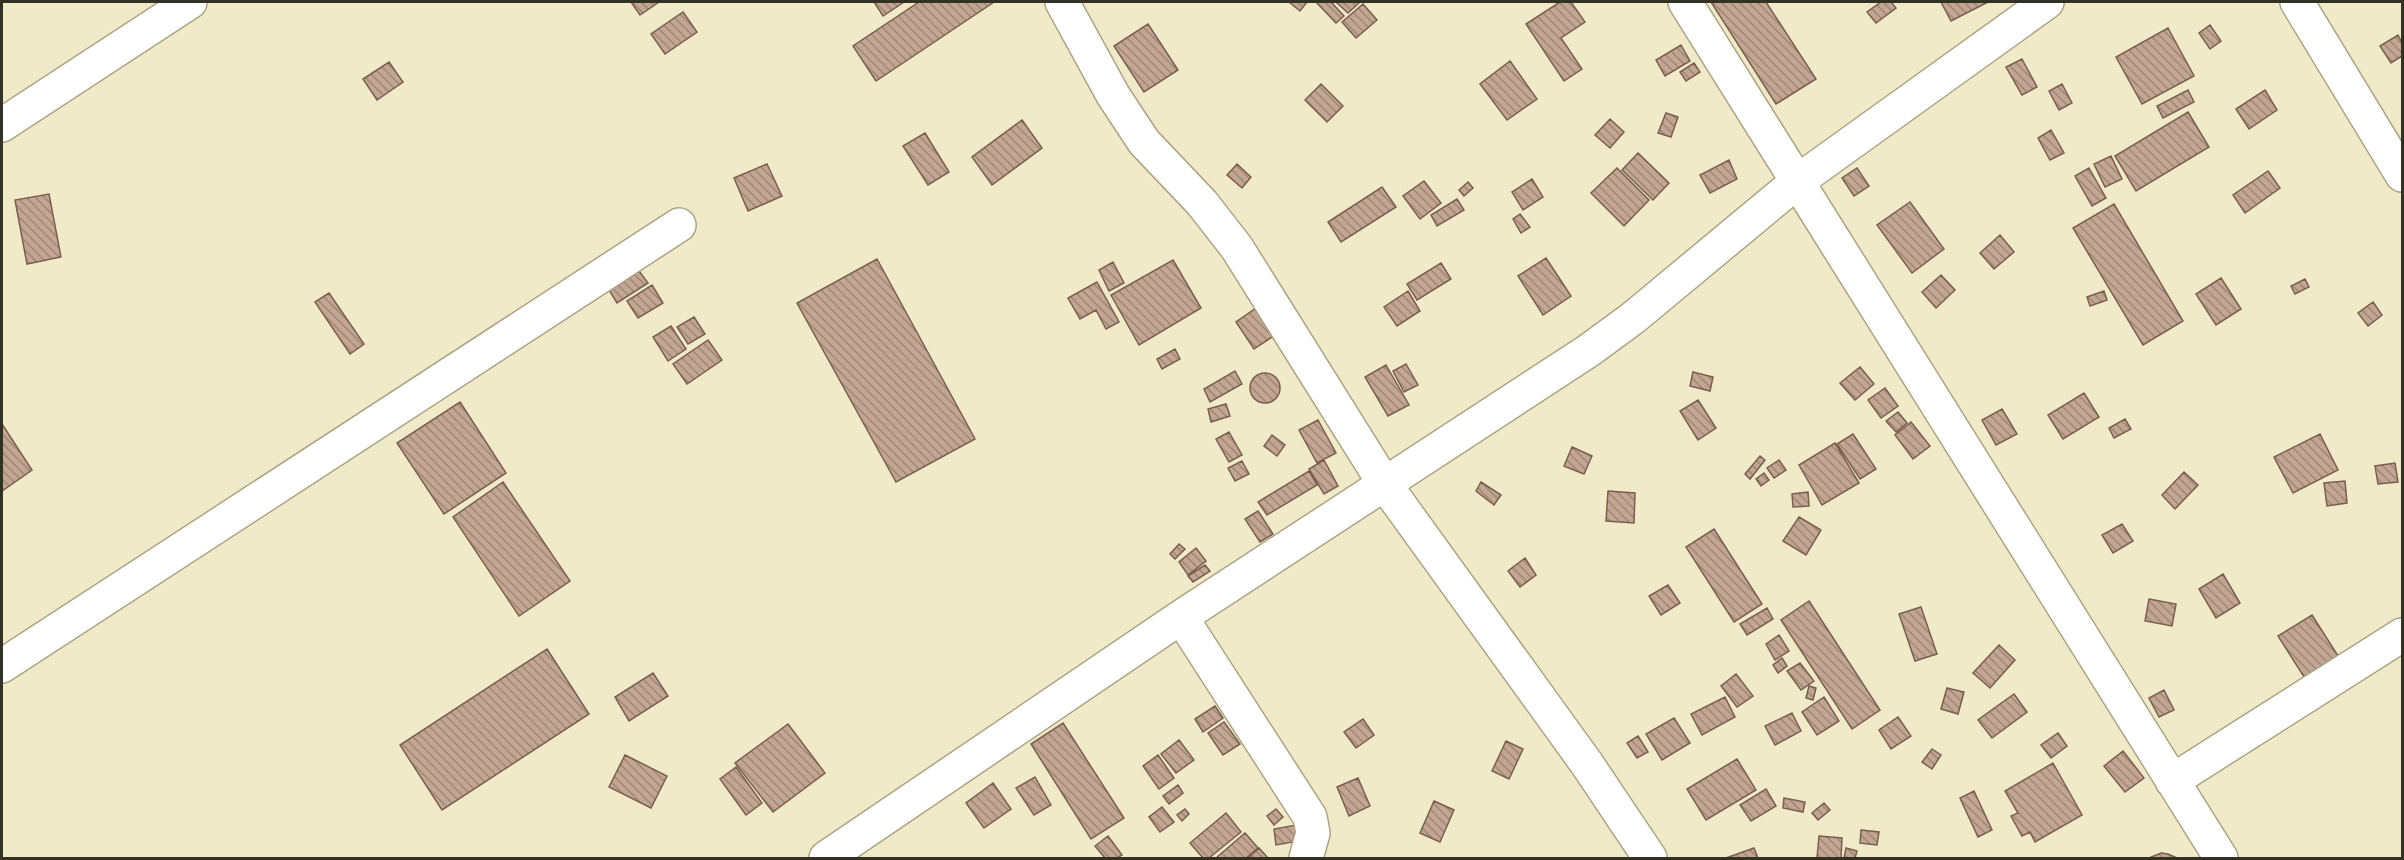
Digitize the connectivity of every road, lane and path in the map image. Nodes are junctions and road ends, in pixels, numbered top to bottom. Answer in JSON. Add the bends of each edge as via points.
{"nodes":[{"id":1,"x":190,"y":2,"type":"edge"},
{"id":2,"x":1062,"y":2,"type":"edge"},
{"id":3,"x":1685,"y":2,"type":"edge"},
{"id":4,"x":2047,"y":2,"type":"edge"},
{"id":5,"x":2297,"y":2,"type":"edge"},
{"id":6,"x":2,"y":125,"type":"edge"},
{"id":7,"x":2403,"y":175,"type":"edge"},
{"id":8,"x":1798,"y":181,"type":"junction"},
{"id":9,"x":678,"y":225,"type":"dead end"},
{"id":10,"x":1384,"y":483,"type":"junction"},
{"id":11,"x":1181,"y":617,"type":"junction"},
{"id":12,"x":2403,"y":635,"type":"edge"},
{"id":13,"x":2,"y":666,"type":"edge"},
{"id":14,"x":2172,"y":781,"type":"junction"},
{"id":15,"x":826,"y":858,"type":"edge"},
{"id":16,"x":1306,"y":858,"type":"edge"},
{"id":17,"x":1650,"y":858,"type":"edge"},
{"id":18,"x":2221,"y":858,"type":"edge"}],
"edges":[{"from":1,"to":6,"type":"street"},
{"from":2,"to":10,"type":"street","via":[[1144,142],[1202,203],[1237,248]]},
{"from":3,"to":8,"type":"street"},
{"from":4,"to":8,"type":"street"},
{"from":5,"to":7,"type":"street"},
{"from":8,"to":10,"type":"street","via":[[1624,325]]},
{"from":8,"to":14,"type":"street"},
{"from":9,"to":13,"type":"street"},
{"from":10,"to":11,"type":"street"},
{"from":10,"to":17,"type":"street"},
{"from":11,"to":15,"type":"street"},
{"from":11,"to":16,"type":"street","via":[[1310,817],[1313,833]]},
{"from":12,"to":14,"type":"street"},
{"from":14,"to":18,"type":"street"}]}
